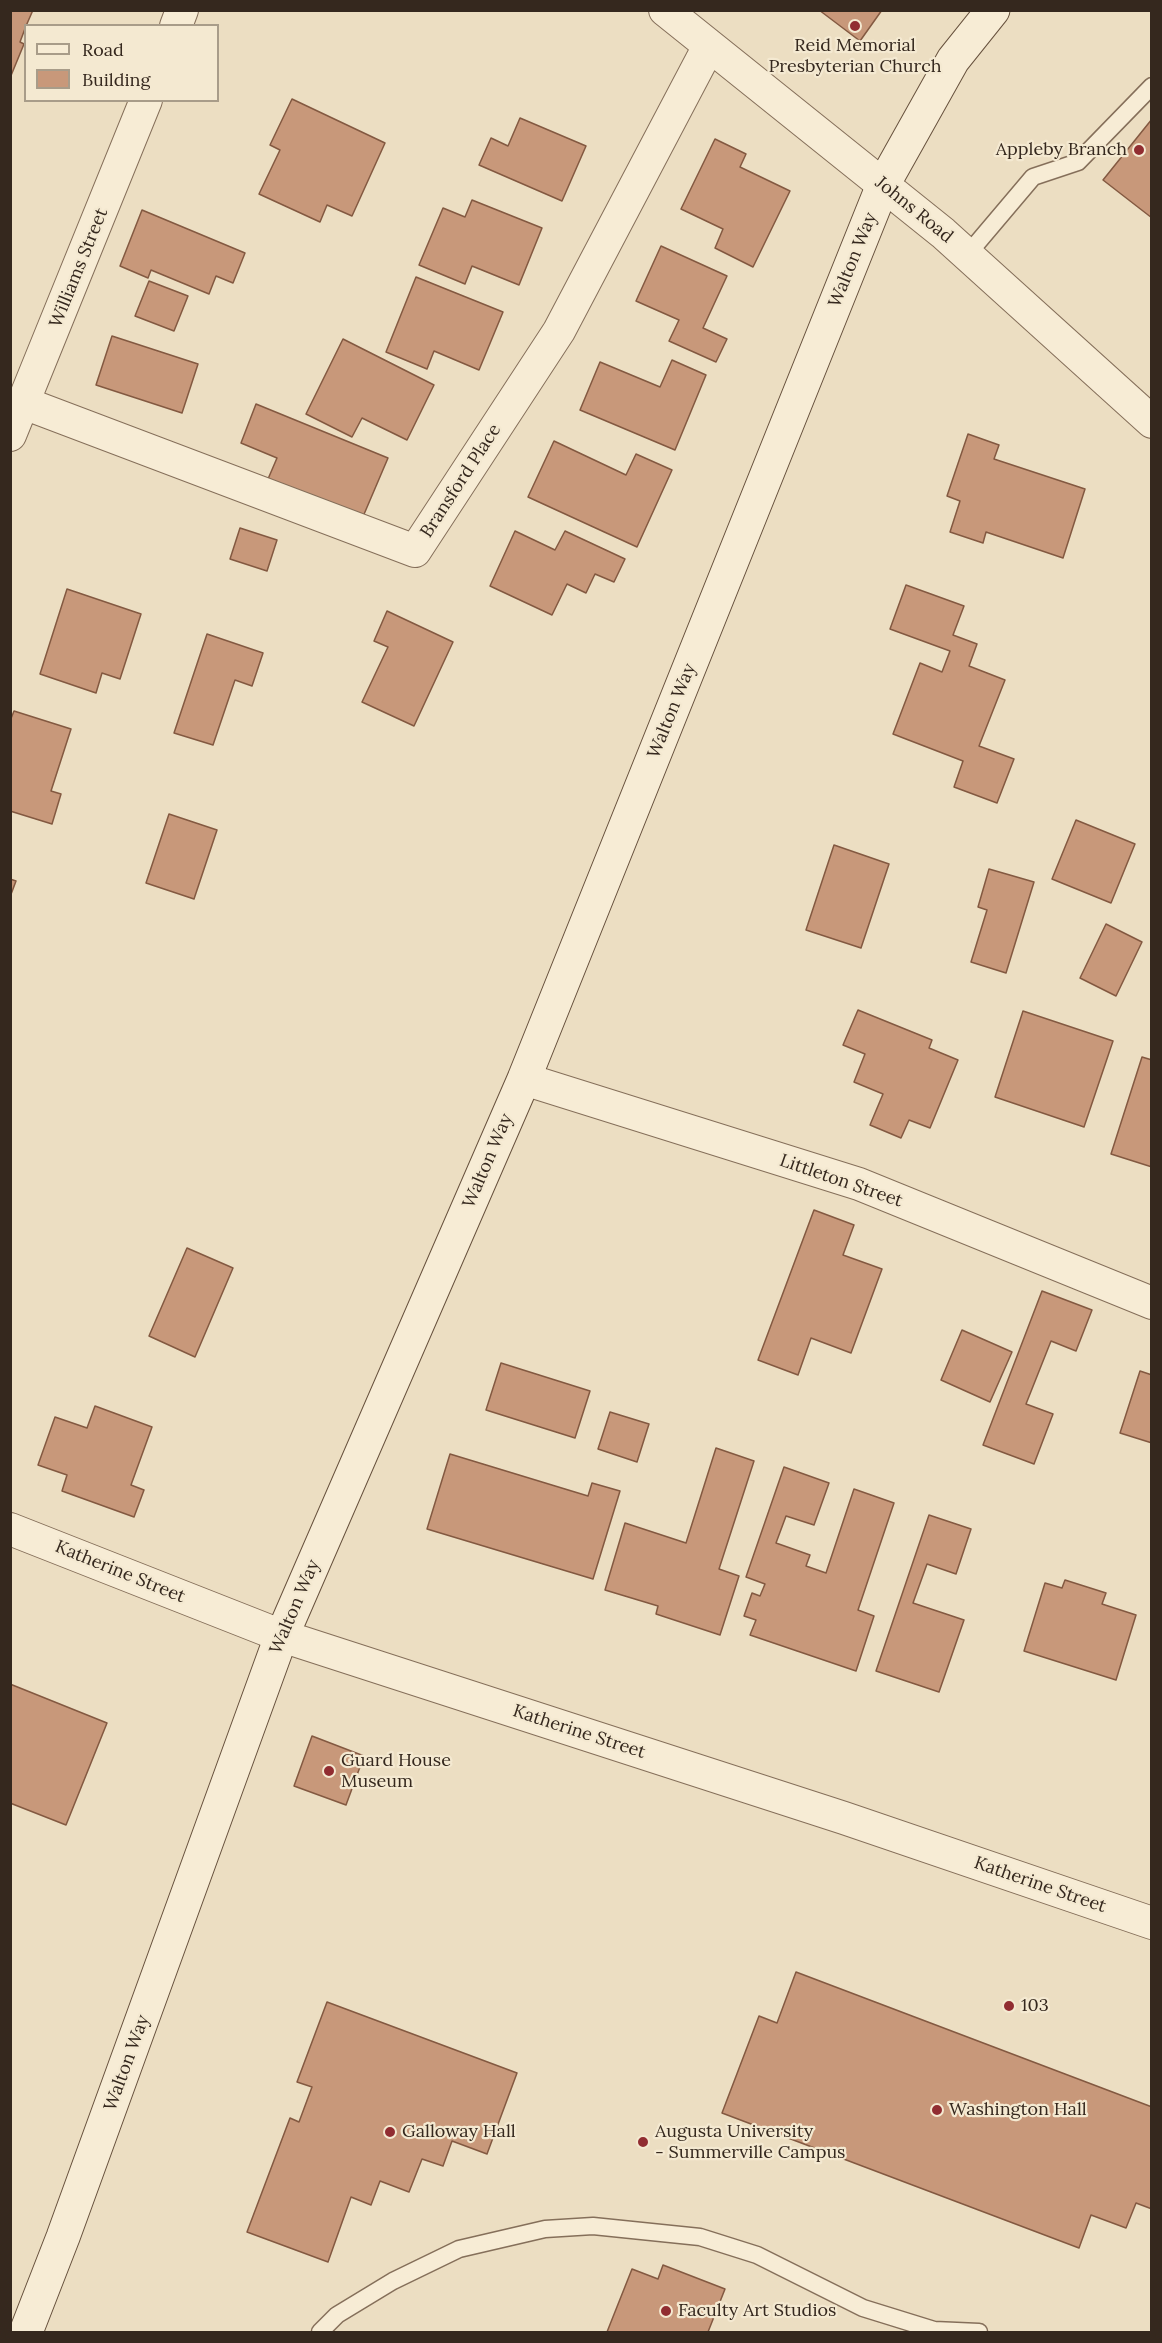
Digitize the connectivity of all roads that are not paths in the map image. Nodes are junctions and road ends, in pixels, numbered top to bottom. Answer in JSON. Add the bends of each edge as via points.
{"nodes":[{"id":1,"x":665,"y":10,"type":"edge"},
{"id":2,"x":993,"y":10,"type":"edge"},
{"id":3,"x":709,"y":46,"type":"junction"},
{"id":4,"x":1152,"y":86,"type":"edge"},
{"id":5,"x":145,"y":102,"type":"edge"},
{"id":6,"x":883,"y":185,"type":"junction"},
{"id":7,"x":967,"y":255,"type":"junction"},
{"id":8,"x":24,"y":403,"type":"junction"},
{"id":9,"x":1152,"y":423,"type":"edge"},
{"id":10,"x":10,"y":435,"type":"edge"},
{"id":11,"x":524,"y":1079,"type":"junction"},
{"id":12,"x":1152,"y":1303,"type":"edge"},
{"id":13,"x":10,"y":1529,"type":"edge"},
{"id":14,"x":282,"y":1636,"type":"junction"},
{"id":15,"x":1152,"y":1923,"type":"edge"},
{"id":16,"x":26,"y":2332,"type":"edge"},
{"id":17,"x":320,"y":2332,"type":"edge"},
{"id":18,"x":979,"y":2332,"type":"edge"}],
"edges":[{"from":1,"to":3,"type":"street","name":"Johns Road"},
{"from":2,"to":6,"type":"main road","name":"Walton Way","via":[[953,60]]},
{"from":3,"to":6,"type":"street","name":"Johns Road"},
{"from":3,"to":8,"type":"street","name":"Bransford Place","via":[[559,331],[415,551]]},
{"from":4,"to":7,"type":"lane","via":[[1078,162],[1033,177]]},
{"from":5,"to":8,"type":"street","name":"Williams Street"},
{"from":6,"to":7,"type":"street","name":"Johns Road"},
{"from":6,"to":11,"type":"main road","name":"Walton Way"},
{"from":7,"to":9,"type":"street","name":"Johns Road"},
{"from":8,"to":10,"type":"street","name":"Williams Street"},
{"from":11,"to":12,"type":"street","name":"Littleton Street","via":[[859,1184]]},
{"from":11,"to":14,"type":"main road","name":"Walton Way"},
{"from":13,"to":14,"type":"street","name":"Katherine Street"},
{"from":14,"to":15,"type":"street","name":"Katherine Street","via":[[833,1814]]},
{"from":14,"to":16,"type":"main road","name":"Walton Way"},
{"from":17,"to":18,"type":"lane","via":[[337,2315],[393,2281],[459,2249],[545,2229],[593,2226],[700,2237],[757,2255],[863,2308],[934,2330]]}]}
